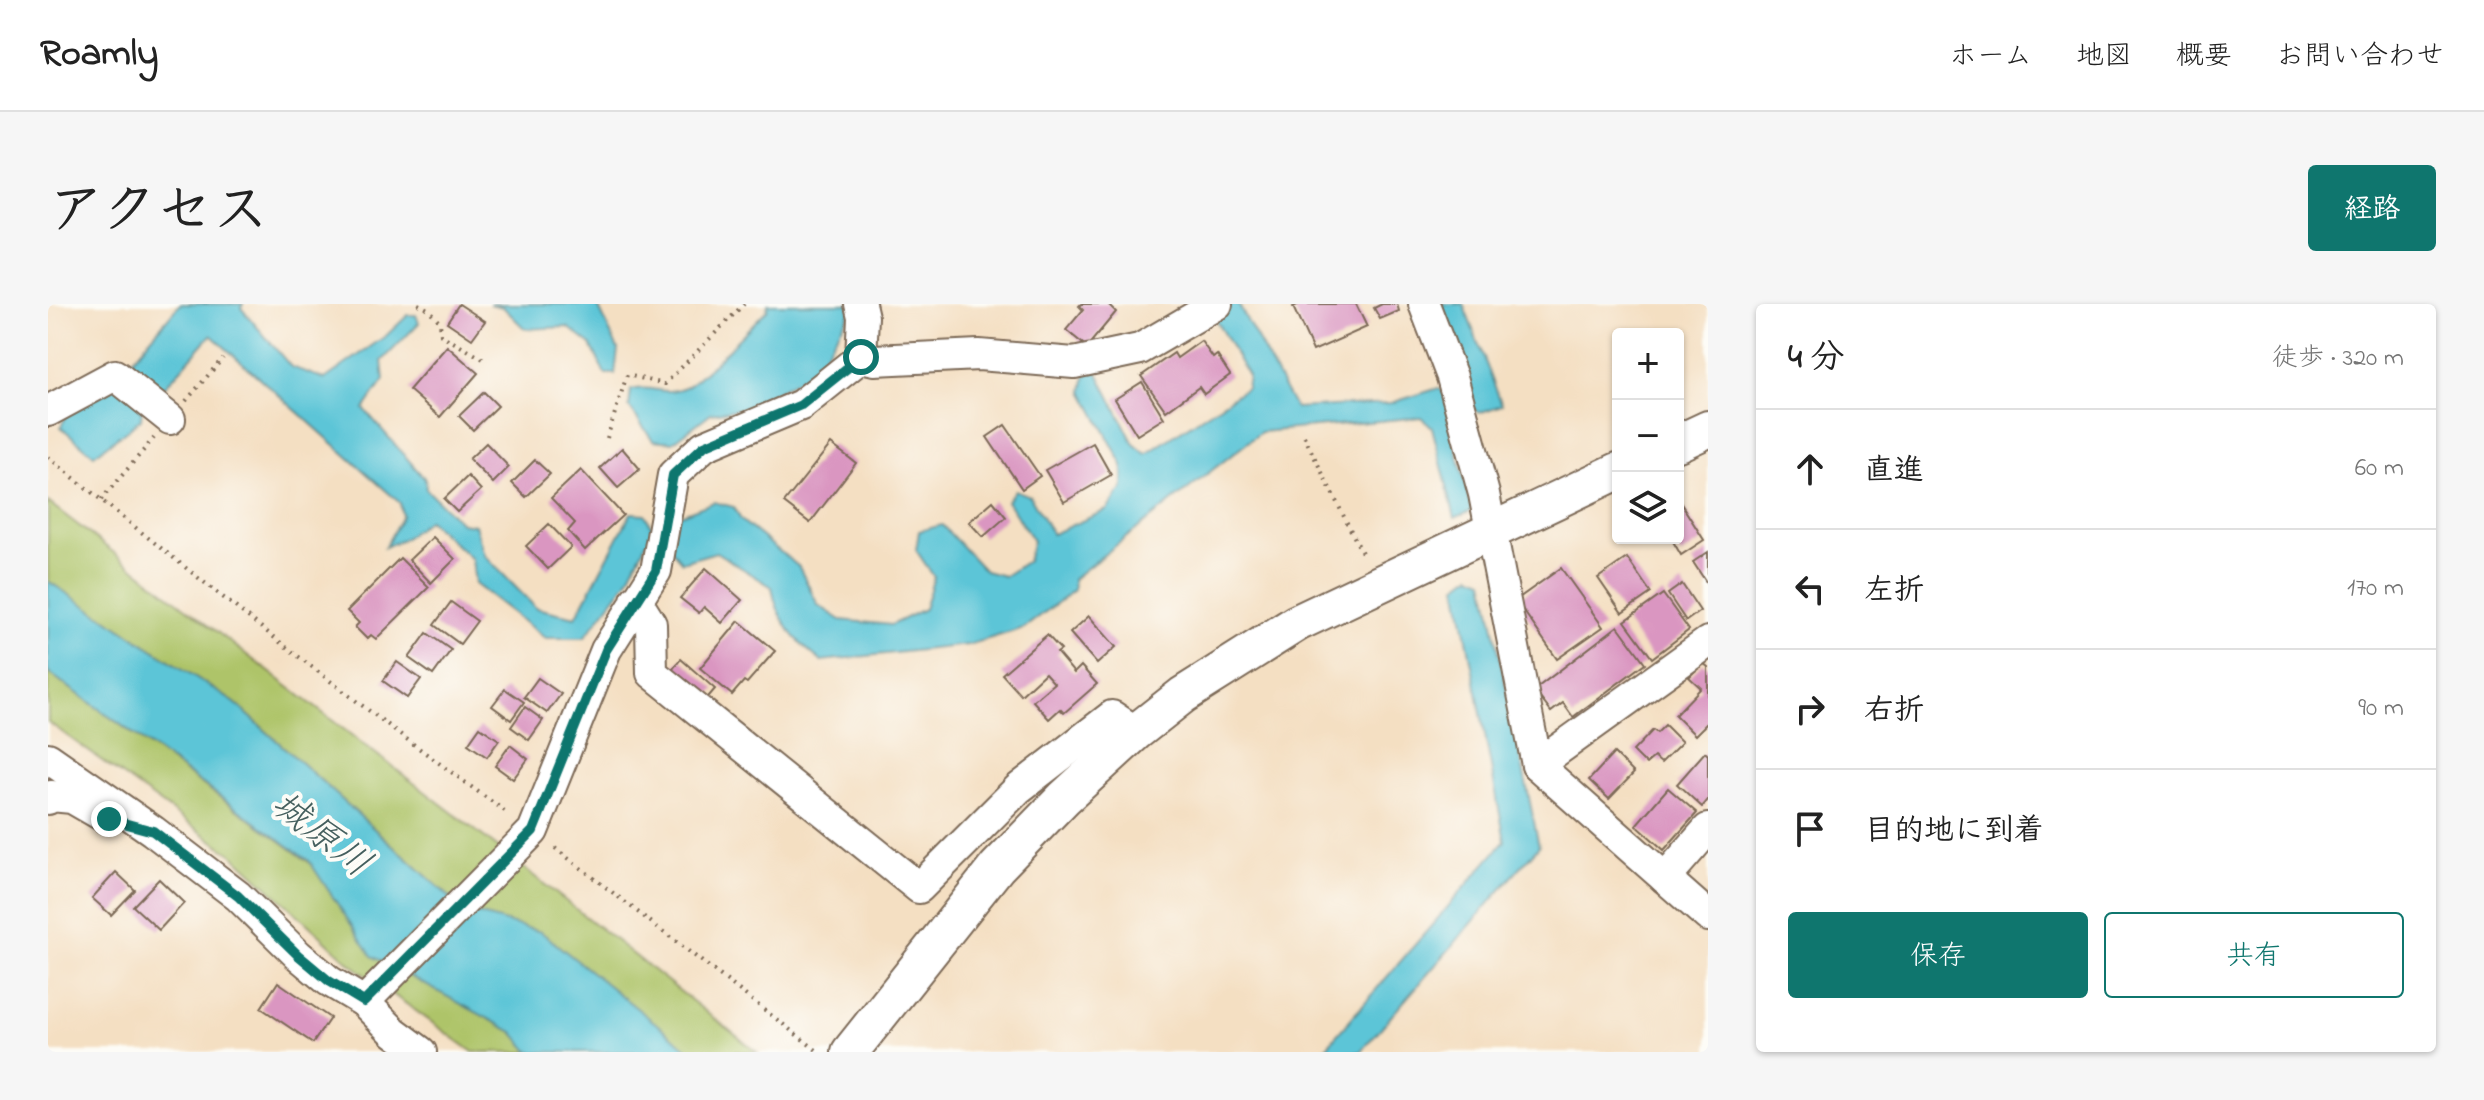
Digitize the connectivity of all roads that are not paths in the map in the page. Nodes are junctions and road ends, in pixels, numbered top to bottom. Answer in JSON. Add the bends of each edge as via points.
{"nodes":[{"id":1,"x":860,"y":304,"type":"edge"},
{"id":2,"x":1424,"y":304,"type":"edge"},
{"id":3,"x":1215,"y":306,"type":"edge"},
{"id":4,"x":861,"y":357,"type":"junction"},
{"id":5,"x":48,"y":411,"type":"edge"},
{"id":6,"x":170,"y":419,"type":"dead end"},
{"id":7,"x":1708,"y":429,"type":"edge"},
{"id":8,"x":1684,"y":440,"type":"edge"},
{"id":9,"x":1616,"y":472,"type":"edge"},
{"id":10,"x":1491,"y":530,"type":"junction"},
{"id":11,"x":636,"y":600,"type":"junction"},
{"id":12,"x":1708,"y":642,"type":"edge"},
{"id":13,"x":1136,"y":732,"type":"junction"},
{"id":14,"x":48,"y":758,"type":"edge"},
{"id":15,"x":1537,"y":765,"type":"junction"},
{"id":16,"x":48,"y":799,"type":"edge"},
{"id":17,"x":1708,"y":829,"type":"edge"},
{"id":18,"x":153,"y":831,"type":"junction"},
{"id":19,"x":1665,"y":878,"type":"junction"},
{"id":20,"x":1708,"y":916,"type":"edge"},
{"id":21,"x":364,"y":1002,"type":"junction"},
{"id":22,"x":399,"y":1042,"type":"edge"},
{"id":23,"x":421,"y":1052,"type":"edge"},
{"id":24,"x":850,"y":1052,"type":"edge"}],
"edges":[{"from":1,"to":4,"type":"street"},
{"from":2,"to":10,"type":"street","via":[[1452,377]]},
{"from":3,"to":4,"type":"street","via":[[1140,349],[1074,363],[979,355]]},
{"from":4,"to":11,"type":"street","via":[[801,405],[704,446],[673,475],[656,571]]},
{"from":5,"to":6,"type":"street","via":[[115,375]]},
{"from":7,"to":8,"type":"street"},
{"from":9,"to":10,"type":"street"},
{"from":10,"to":13,"type":"street","via":[[1297,623],[1183,695]]},
{"from":10,"to":15,"type":"street"},
{"from":11,"to":13,"type":"street","via":[[651,624],[652,673],[919,888],[1018,789],[1112,716]]},
{"from":11,"to":21,"type":"street","via":[[606,650],[533,831]]},
{"from":12,"to":15,"type":"street"},
{"from":13,"to":24,"type":"street","via":[[997,867]]},
{"from":14,"to":18,"type":"street"},
{"from":15,"to":19,"type":"street"},
{"from":16,"to":18,"type":"street","via":[[72,798],[109,819]]},
{"from":17,"to":19,"type":"street"},
{"from":18,"to":21,"type":"street","via":[[238,896],[308,964]]},
{"from":19,"to":20,"type":"street"},
{"from":21,"to":22,"type":"street"},
{"from":22,"to":23,"type":"street"}]}
